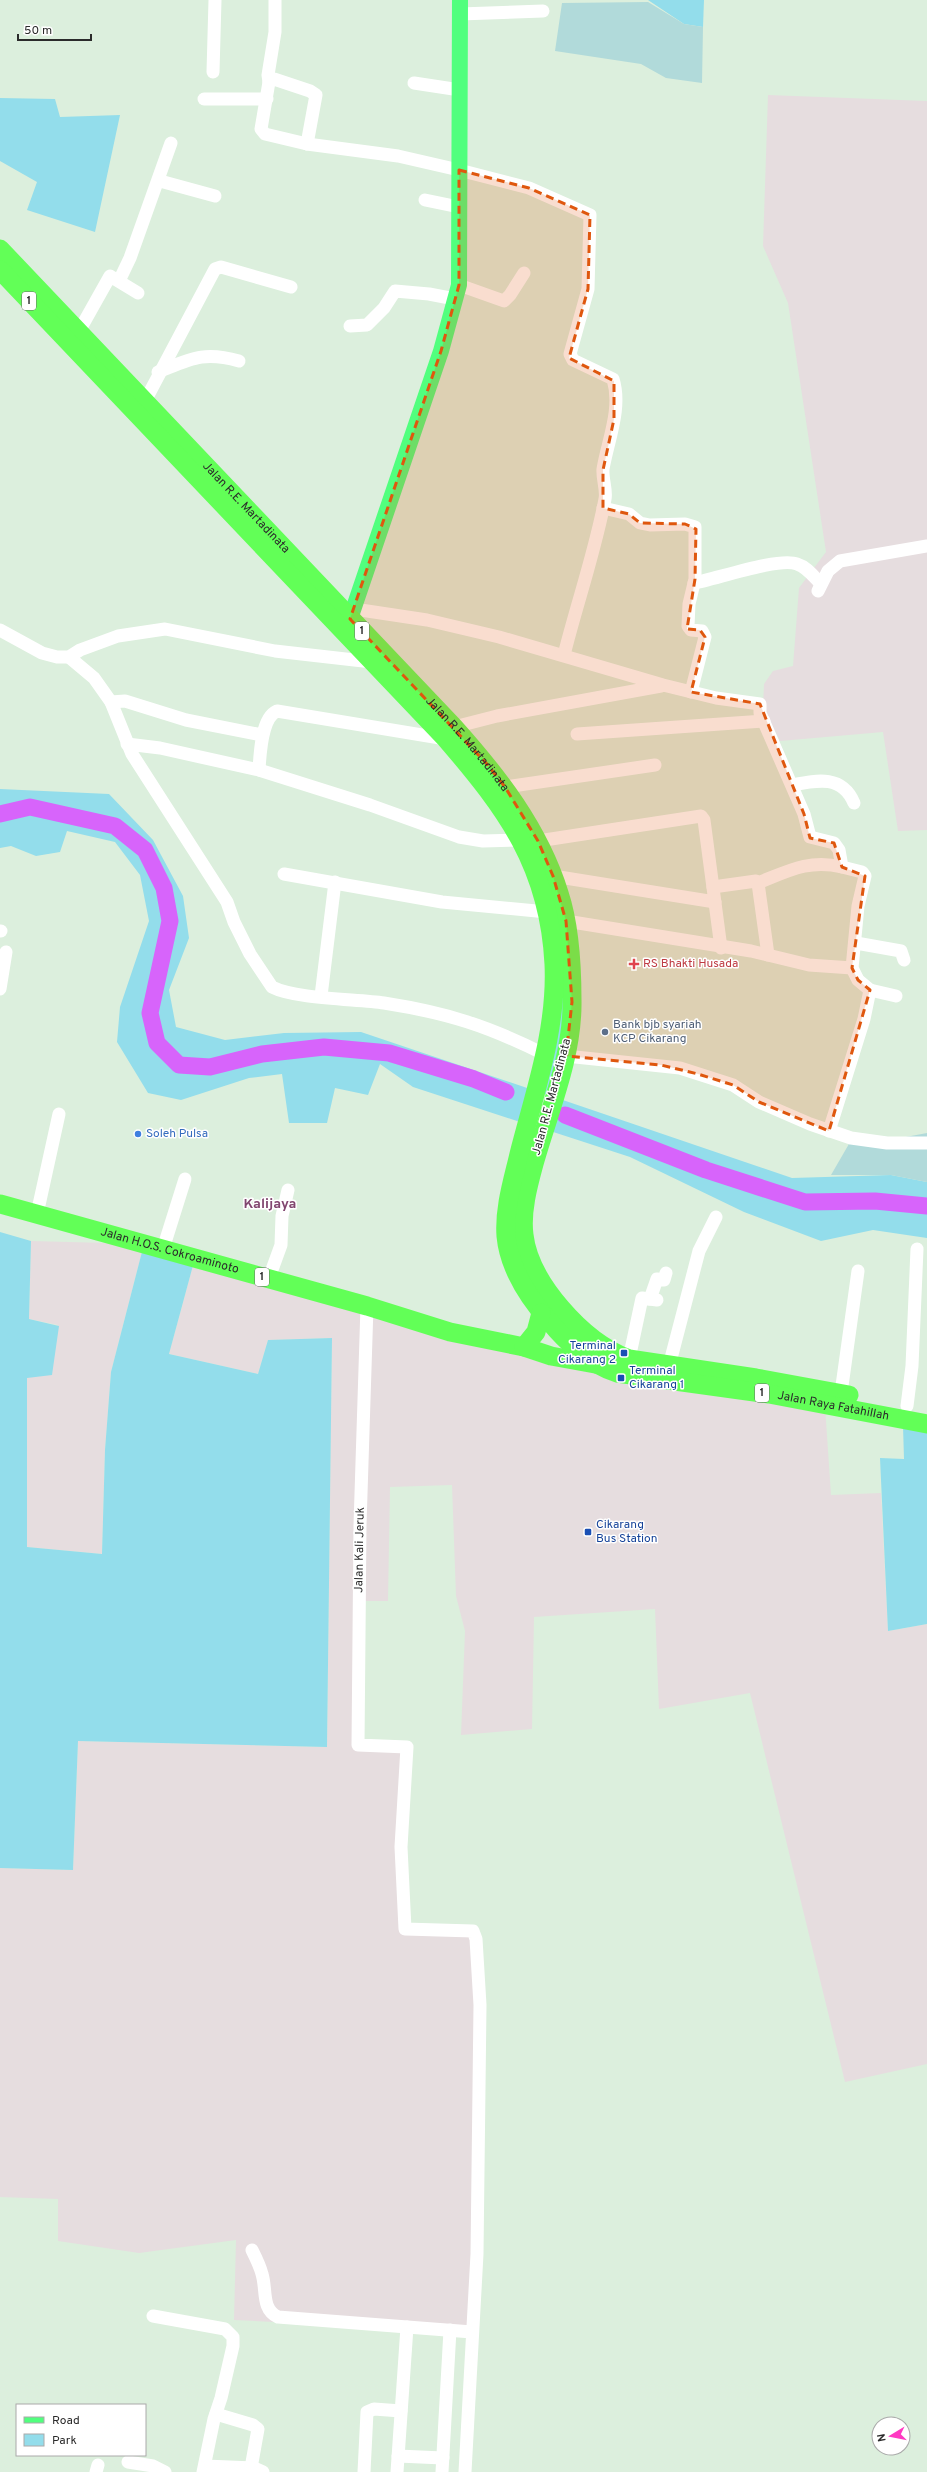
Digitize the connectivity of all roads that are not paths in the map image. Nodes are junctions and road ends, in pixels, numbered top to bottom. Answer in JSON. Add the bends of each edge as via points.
{"nodes":[{"id":1,"x":215,"y":0,"type":"edge"},
{"id":2,"x":275,"y":0,"type":"edge"},
{"id":3,"x":460,"y":7,"type":"edge"},
{"id":4,"x":543,"y":11,"type":"dead end"},
{"id":5,"x":213,"y":72,"type":"dead end"},
{"id":6,"x":269,"y":82,"type":"junction"},
{"id":7,"x":414,"y":84,"type":"dead end"},
{"id":8,"x":460,"y":90,"type":"junction"},
{"id":9,"x":204,"y":99,"type":"dead end"},
{"id":10,"x":267,"y":99,"type":"junction"},
{"id":11,"x":171,"y":144,"type":"dead end"},
{"id":12,"x":307,"y":144,"type":"junction"},
{"id":13,"x":459,"y":170,"type":"junction"},
{"id":14,"x":160,"y":181,"type":"junction"},
{"id":15,"x":215,"y":196,"type":"dead end"},
{"id":16,"x":425,"y":200,"type":"dead end"},
{"id":17,"x":459,"y":207,"type":"junction"},
{"id":18,"x":0,"y":249,"type":"edge"},
{"id":19,"x":0,"y":270,"type":"edge"},
{"id":20,"x":524,"y":273,"type":"dead end"},
{"id":21,"x":119,"y":281,"type":"junction"},
{"id":22,"x":290,"y":287,"type":"dead end"},
{"id":23,"x":457,"y":292,"type":"junction"},
{"id":24,"x":138,"y":293,"type":"dead end"},
{"id":25,"x":350,"y":326,"type":"dead end"},
{"id":26,"x":78,"y":333,"type":"junction"},
{"id":27,"x":239,"y":361,"type":"dead end"},
{"id":28,"x":158,"y":372,"type":"junction"},
{"id":29,"x":144,"y":403,"type":"junction"},
{"id":30,"x":603,"y":508,"type":"junction"},
{"id":31,"x":927,"y":546,"type":"edge"},
{"id":32,"x":694,"y":583,"type":"junction"},
{"id":33,"x":352,"y":614,"type":"junction"},
{"id":34,"x":0,"y":630,"type":"edge"},
{"id":35,"x":564,"y":655,"type":"junction"},
{"id":36,"x":69,"y":657,"type":"junction"},
{"id":37,"x":372,"y":662,"type":"junction"},
{"id":38,"x":663,"y":686,"type":"junction"},
{"id":39,"x":691,"y":692,"type":"junction"},
{"id":40,"x":111,"y":702,"type":"junction"},
{"id":41,"x":764,"y":720,"type":"junction"},
{"id":42,"x":450,"y":733,"type":"junction"},
{"id":43,"x":577,"y":734,"type":"dead end"},
{"id":44,"x":262,"y":735,"type":"junction"},
{"id":45,"x":127,"y":744,"type":"junction"},
{"id":46,"x":655,"y":765,"type":"dead end"},
{"id":47,"x":259,"y":770,"type":"junction"},
{"id":48,"x":792,"y":785,"type":"junction"},
{"id":49,"x":505,"y":787,"type":"junction"},
{"id":50,"x":854,"y":803,"type":"dead end"},
{"id":51,"x":529,"y":841,"type":"junction"},
{"id":52,"x":842,"y":867,"type":"junction"},
{"id":53,"x":284,"y":874,"type":"dead end"},
{"id":54,"x":553,"y":876,"type":"junction"},
{"id":55,"x":336,"y":882,"type":"junction"},
{"id":56,"x":758,"y":883,"type":"junction"},
{"id":57,"x":713,"y":887,"type":"junction"},
{"id":58,"x":715,"y":902,"type":"junction"},
{"id":59,"x":548,"y":912,"type":"junction"},
{"id":60,"x":566,"y":921,"type":"junction"},
{"id":61,"x":856,"y":943,"type":"junction"},
{"id":62,"x":721,"y":948,"type":"junction"},
{"id":63,"x":6,"y":952,"type":"dead end"},
{"id":64,"x":768,"y":955,"type":"junction"},
{"id":65,"x":904,"y":960,"type":"dead end"},
{"id":66,"x":852,"y":968,"type":"junction"},
{"id":67,"x":0,"y":989,"type":"edge"},
{"id":68,"x":870,"y":990,"type":"junction"},
{"id":69,"x":321,"y":996,"type":"junction"},
{"id":70,"x":896,"y":996,"type":"dead end"},
{"id":71,"x":546,"y":1055,"type":"junction"},
{"id":72,"x":566,"y":1056,"type":"junction"},
{"id":73,"x":59,"y":1114,"type":"dead end"},
{"id":74,"x":829,"y":1131,"type":"junction"},
{"id":75,"x":927,"y":1142,"type":"edge"},
{"id":76,"x":529,"y":1151,"type":"junction"},
{"id":77,"x":522,"y":1178,"type":"junction"},
{"id":78,"x":184,"y":1179,"type":"dead end"},
{"id":79,"x":288,"y":1190,"type":"dead end"},
{"id":80,"x":0,"y":1204,"type":"edge"},
{"id":81,"x":37,"y":1214,"type":"junction"},
{"id":82,"x":716,"y":1217,"type":"dead end"},
{"id":83,"x":163,"y":1249,"type":"junction"},
{"id":84,"x":917,"y":1249,"type":"dead end"},
{"id":85,"x":858,"y":1271,"type":"dead end"},
{"id":86,"x":666,"y":1273,"type":"dead end"},
{"id":87,"x":269,"y":1278,"type":"junction"},
{"id":88,"x":368,"y":1306,"type":"junction"},
{"id":89,"x":542,"y":1313,"type":"junction"},
{"id":90,"x":524,"y":1347,"type":"junction"},
{"id":91,"x":622,"y":1356,"type":"junction"},
{"id":92,"x":597,"y":1365,"type":"junction"},
{"id":93,"x":669,"y":1366,"type":"junction"},
{"id":94,"x":841,"y":1393,"type":"junction"},
{"id":95,"x":906,"y":1406,"type":"junction"},
{"id":96,"x":927,"y":1411,"type":"edge"},
{"id":97,"x":927,"y":1424,"type":"edge"},
{"id":98,"x":252,"y":2250,"type":"dead end"},
{"id":99,"x":153,"y":2316,"type":"dead end"},
{"id":100,"x":407,"y":2327,"type":"junction"},
{"id":101,"x":450,"y":2330,"type":"junction"},
{"id":102,"x":472,"y":2332,"type":"junction"},
{"id":103,"x":401,"y":2411,"type":"junction"},
{"id":104,"x":216,"y":2414,"type":"junction"},
{"id":105,"x":398,"y":2456,"type":"junction"},
{"id":106,"x":443,"y":2458,"type":"junction"},
{"id":107,"x":128,"y":2462,"type":"dead end"},
{"id":108,"x":144,"y":2469,"type":"edge"},
{"id":109,"x":204,"y":2469,"type":"edge"},
{"id":110,"x":257,"y":2470,"type":"edge"},
{"id":111,"x":165,"y":2472,"type":"edge"},
{"id":112,"x":364,"y":2472,"type":"edge"},
{"id":113,"x":397,"y":2472,"type":"edge"},
{"id":114,"x":442,"y":2472,"type":"edge"},
{"id":115,"x":465,"y":2472,"type":"edge"}],
"edges":[{"from":1,"to":5,"type":"street"},
{"from":2,"to":6,"type":"street","via":[[275,32]]},
{"from":3,"to":4,"type":"street"},
{"from":3,"to":8,"type":"main road"},
{"from":6,"to":10,"type":"street"},
{"from":6,"to":12,"type":"street","via":[[274,79],[316,95]]},
{"from":7,"to":8,"type":"street"},
{"from":8,"to":13,"type":"main road"},
{"from":9,"to":10,"type":"street"},
{"from":10,"to":12,"type":"street","via":[[261,129],[265,134]]},
{"from":11,"to":14,"type":"street"},
{"from":12,"to":13,"type":"street","via":[[398,156]]},
{"from":13,"to":17,"type":"main road"},
{"from":13,"to":30,"type":"street","via":[[529,188],[590,215],[588,289],[570,354],[573,360],[612,377],[614,381],[614,419],[603,470]]},
{"from":14,"to":15,"type":"street"},
{"from":14,"to":21,"type":"street"},
{"from":16,"to":17,"type":"street"},
{"from":17,"to":23,"type":"main road"},
{"from":18,"to":26,"type":"highway","name":"Jalan R.E. Martadinata","number":"1"},
{"from":19,"to":37,"type":"highway","name":"Jalan R.E. Martadinata","number":"1"},
{"from":20,"to":23,"type":"street","via":[[504,301]]},
{"from":21,"to":24,"type":"street"},
{"from":21,"to":26,"type":"street","via":[[112,276],[107,278]]},
{"from":22,"to":28,"type":"street","via":[[217,267]]},
{"from":23,"to":25,"type":"street","via":[[429,294],[394,291],[384,308],[367,325]]},
{"from":23,"to":33,"type":"main road","via":[[441,351]]},
{"from":26,"to":29,"type":"highway","name":"Jalan R.E. Martadinata","number":"1"},
{"from":27,"to":28,"type":"street","via":[[218,355],[200,356]]},
{"from":28,"to":29,"type":"street"},
{"from":29,"to":33,"type":"highway","name":"Jalan R.E. Martadinata","number":"1"},
{"from":30,"to":32,"type":"street","via":[[629,514],[640,523],[685,524],[695,527]]},
{"from":30,"to":35,"type":"street"},
{"from":31,"to":32,"type":"street","via":[[840,561],[828,571],[820,588],[800,565],[790,562],[746,569],[720,579]]},
{"from":32,"to":39,"type":"street","via":[[689,604],[688,626],[691,630],[702,631],[705,637]]},
{"from":33,"to":35,"type":"street","via":[[427,620]]},
{"from":33,"to":42,"type":"highway","name":"Jalan R.E. Martadinata","number":"1"},
{"from":34,"to":36,"type":"street","via":[[42,653]]},
{"from":35,"to":38,"type":"street"},
{"from":36,"to":37,"type":"street","via":[[80,650],[118,636],[165,629],[275,651]]},
{"from":36,"to":40,"type":"street","via":[[94,678]]},
{"from":37,"to":42,"type":"highway","name":"Jalan R.E. Martadinata","number":"1"},
{"from":38,"to":39,"type":"street"},
{"from":38,"to":42,"type":"street","via":[[497,716]]},
{"from":39,"to":41,"type":"street","via":[[760,704]]},
{"from":40,"to":44,"type":"street","via":[[125,701],[186,720]]},
{"from":40,"to":45,"type":"street"},
{"from":41,"to":43,"type":"street"},
{"from":41,"to":48,"type":"street"},
{"from":42,"to":44,"type":"street","via":[[276,711],[270,717]]},
{"from":42,"to":49,"type":"highway","name":"Jalan R.E. Martadinata","number":"1"},
{"from":42,"to":51,"type":"highway","name":"Jalan R.E. Martadinata","number":"1","via":[[500,806]]},
{"from":44,"to":47,"type":"street"},
{"from":45,"to":47,"type":"street","via":[[160,748]]},
{"from":45,"to":69,"type":"street","via":[[227,902],[239,933],[269,984],[277,990]]},
{"from":46,"to":49,"type":"street"},
{"from":47,"to":51,"type":"street","via":[[370,804],[459,837],[483,841]]},
{"from":48,"to":50,"type":"street","via":[[831,782],[844,788]]},
{"from":48,"to":52,"type":"street","via":[[810,837],[836,844]]},
{"from":49,"to":51,"type":"highway","name":"Jalan R.E. Martadinata","number":"1"},
{"from":51,"to":54,"type":"highway","name":"Jalan R.E. Martadinata","number":"1"},
{"from":51,"to":57,"type":"street","via":[[700,815],[704,820]]},
{"from":51,"to":59,"type":"highway","name":"Jalan R.E. Martadinata","number":"1"},
{"from":52,"to":56,"type":"street","via":[[807,864]]},
{"from":52,"to":61,"type":"street","via":[[862,872],[865,876],[857,917]]},
{"from":53,"to":55,"type":"street"},
{"from":54,"to":58,"type":"street"},
{"from":54,"to":60,"type":"highway","name":"Jalan R.E. Martadinata","number":"1"},
{"from":55,"to":59,"type":"street","via":[[442,902]]},
{"from":55,"to":69,"type":"street"},
{"from":56,"to":57,"type":"street"},
{"from":56,"to":64,"type":"street"},
{"from":57,"to":58,"type":"street"},
{"from":58,"to":62,"type":"street"},
{"from":59,"to":71,"type":"highway","name":"Jalan R.E. Martadinata","number":"1","via":[[554,963],[554,1001]]},
{"from":60,"to":62,"type":"street"},
{"from":60,"to":72,"type":"highway","name":"Jalan R.E. Martadinata","number":"1","via":[[572,1002]]},
{"from":61,"to":65,"type":"street","via":[[901,951]]},
{"from":61,"to":66,"type":"street"},
{"from":62,"to":64,"type":"street"},
{"from":63,"to":67,"type":"street"},
{"from":64,"to":66,"type":"street","via":[[809,965]]},
{"from":66,"to":68,"type":"street","via":[[858,980]]},
{"from":68,"to":70,"type":"street"},
{"from":68,"to":74,"type":"street","via":[[864,1020]]},
{"from":69,"to":71,"type":"street","via":[[451,1015],[492,1029]]},
{"from":71,"to":76,"type":"highway","name":"Jalan R.E. Martadinata","number":"1","via":[[526,1124]]},
{"from":72,"to":74,"type":"street","via":[[661,1065],[698,1074],[733,1085],[759,1102]]},
{"from":72,"to":76,"type":"highway","name":"Jalan R.E. Martadinata","number":"1","via":[[543,1133]]},
{"from":73,"to":81,"type":"street"},
{"from":74,"to":75,"type":"street","via":[[851,1138],[881,1142]]},
{"from":76,"to":77,"type":"highway","name":"Jalan R.E. Martadinata","number":"1"},
{"from":77,"to":89,"type":"highway","name":"Jalan R.E. Martadinata","number":"1","via":[[506,1222],[510,1254],[523,1286]]},
{"from":77,"to":91,"type":"highway","name":"Jalan R.E. Martadinata","number":"1","via":[[524,1236],[534,1268],[549,1294],[571,1320]]},
{"from":78,"to":83,"type":"street"},
{"from":79,"to":87,"type":"street","via":[[282,1216],[281,1245]]},
{"from":80,"to":81,"type":"highway","name":"Jalan H.O.S. Cokroaminoto","number":"1"},
{"from":81,"to":83,"type":"highway","name":"Jalan H.O.S. Cokroaminoto","number":"1"},
{"from":82,"to":93,"type":"street","via":[[699,1251]]},
{"from":83,"to":87,"type":"highway","name":"Jalan H.O.S. Cokroaminoto","number":"1"},
{"from":84,"to":95,"type":"street","via":[[912,1366]]},
{"from":85,"to":94,"type":"street"},
{"from":86,"to":91,"type":"street","via":[[664,1280],[657,1279],[653,1300],[642,1298]]},
{"from":87,"to":88,"type":"highway","name":"Jalan H.O.S. Cokroaminoto","number":"1"},
{"from":88,"to":90,"type":"highway","name":"Jalan H.O.S. Cokroaminoto","number":"1","via":[[450,1332]]},
{"from":88,"to":102,"type":"street","name":"Jalan Kali Jeruk","via":[[360,1525],[358,1745],[407,1747],[402,1847],[405,1929],[473,1931],[476,1939],[480,2005],[477,2256]]},
{"from":89,"to":90,"type":"highway","via":[[536,1332]]},
{"from":89,"to":92,"type":"highway","name":"Jalan R.E. Martadinata","number":"1","via":[[557,1331]]},
{"from":90,"to":92,"type":"highway","name":"Jalan H.O.S. Cokroaminoto","number":"1","via":[[551,1356]]},
{"from":91,"to":93,"type":"highway","name":"Jalan Raya Fatahillah","number":"1"},
{"from":92,"to":97,"type":"highway","name":"Jalan Raya Fatahillah","number":"1","via":[[627,1375],[769,1394]]},
{"from":93,"to":94,"type":"highway","name":"Jalan Raya Fatahillah","number":"1"},
{"from":94,"to":95,"type":"highway","name":"Jalan Raya Fatahillah","number":"1"},
{"from":95,"to":96,"type":"highway","name":"Jalan Raya Fatahillah","number":"1"},
{"from":98,"to":100,"type":"street","via":[[262,2272],[266,2305],[272,2314],[291,2319]]},
{"from":99,"to":104,"type":"street","via":[[230,2332],[233,2346]]},
{"from":100,"to":101,"type":"street"},
{"from":100,"to":103,"type":"street"},
{"from":101,"to":102,"type":"street"},
{"from":101,"to":106,"type":"street"},
{"from":102,"to":115,"type":"street"},
{"from":103,"to":105,"type":"street"},
{"from":103,"to":112,"type":"street","via":[[374,2409],[367,2412]]},
{"from":104,"to":109,"type":"street"},
{"from":104,"to":110,"type":"street","via":[[258,2428]]},
{"from":105,"to":106,"type":"street"},
{"from":105,"to":113,"type":"street"},
{"from":106,"to":114,"type":"street"},
{"from":107,"to":108,"type":"street"},
{"from":108,"to":111,"type":"street"},
{"from":109,"to":110,"type":"street"}]}
